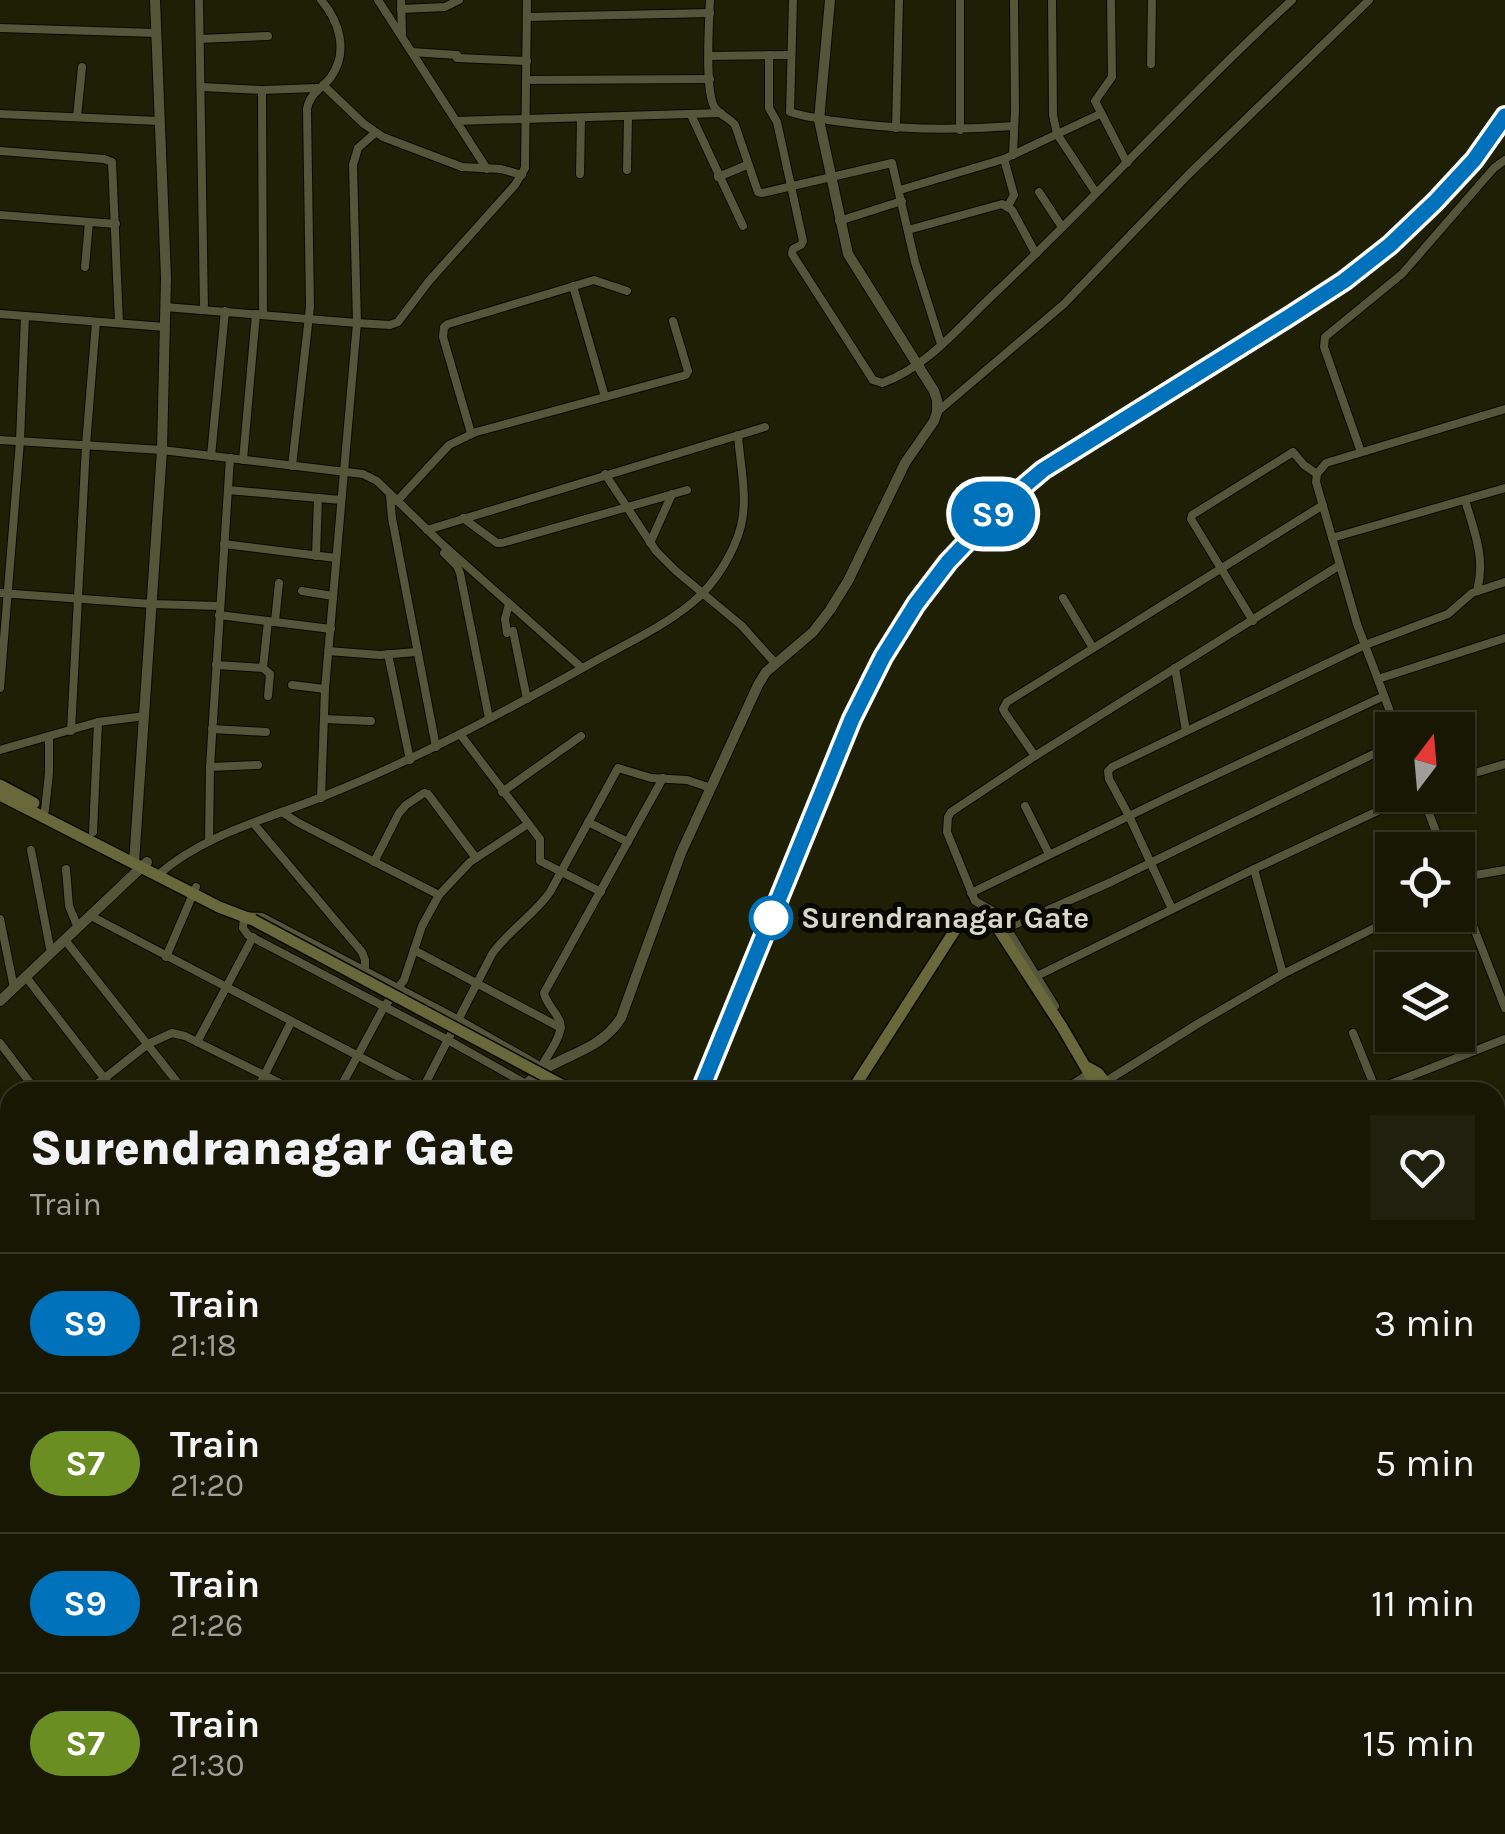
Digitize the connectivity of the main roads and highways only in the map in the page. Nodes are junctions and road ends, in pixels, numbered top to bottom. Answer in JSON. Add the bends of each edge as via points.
{"nodes":[{"id":1,"x":1,"y":796,"type":"edge"},
{"id":2,"x":139,"y":862,"type":"junction"},
{"id":3,"x":556,"y":1082,"type":"edge"},
{"id":4,"x":857,"y":1082,"type":"edge"},
{"id":5,"x":1100,"y":1082,"type":"edge"}],
"edges":[{"from":1,"to":2,"type":"main road"},
{"from":1,"to":2,"type":"main road","via":[[93,832]]},
{"from":2,"to":3,"type":"main road","bridge":true},
{"from":4,"to":5,"type":"main road","via":[[957,927],[978,919],[1002,928]]}]}
